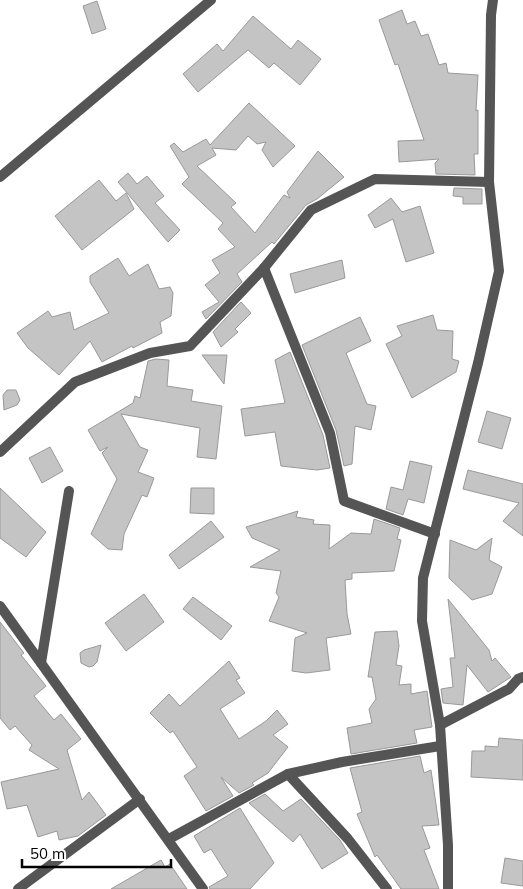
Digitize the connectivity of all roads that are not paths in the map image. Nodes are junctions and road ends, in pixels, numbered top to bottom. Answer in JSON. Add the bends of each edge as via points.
{"nodes":[{"id":1,"x":211,"y":0,"type":"edge"},
{"id":2,"x":493,"y":0,"type":"edge"},
{"id":3,"x":0,"y":177,"type":"edge"},
{"id":4,"x":488,"y":182,"type":"junction"},
{"id":5,"x":264,"y":268,"type":"junction"},
{"id":6,"x":0,"y":452,"type":"edge"},
{"id":7,"x":68,"y":491,"type":"dead end"},
{"id":8,"x":435,"y":534,"type":"junction"},
{"id":9,"x":0,"y":606,"type":"edge"},
{"id":10,"x":41,"y":663,"type":"junction"},
{"id":11,"x":523,"y":677,"type":"edge"},
{"id":12,"x":440,"y":725,"type":"junction"},
{"id":13,"x":440,"y":746,"type":"junction"},
{"id":14,"x":288,"y":774,"type":"junction"},
{"id":15,"x":140,"y":799,"type":"junction"},
{"id":16,"x":169,"y":839,"type":"junction"},
{"id":17,"x":18,"y":889,"type":"edge"},
{"id":18,"x":203,"y":889,"type":"edge"},
{"id":19,"x":387,"y":889,"type":"edge"},
{"id":20,"x":448,"y":889,"type":"edge"}],
"edges":[{"from":1,"to":3,"type":"street"},
{"from":2,"to":4,"type":"street"},
{"from":4,"to":5,"type":"street","via":[[375,179],[311,210]]},
{"from":4,"to":8,"type":"street","via":[[498,271]]},
{"from":5,"to":6,"type":"street","via":[[190,346],[150,353],[75,382]]},
{"from":5,"to":8,"type":"street","via":[[330,433],[344,501]]},
{"from":7,"to":10,"type":"street"},
{"from":8,"to":12,"type":"street","via":[[423,578],[422,621]]},
{"from":9,"to":10,"type":"street"},
{"from":10,"to":15,"type":"street"},
{"from":11,"to":12,"type":"street","via":[[510,690]]},
{"from":12,"to":13,"type":"street"},
{"from":13,"to":14,"type":"street"},
{"from":13,"to":20,"type":"street","via":[[448,844]]},
{"from":14,"to":16,"type":"street"},
{"from":14,"to":19,"type":"street","via":[[348,839]]},
{"from":15,"to":16,"type":"street"},
{"from":15,"to":17,"type":"street"},
{"from":16,"to":18,"type":"street"}]}
